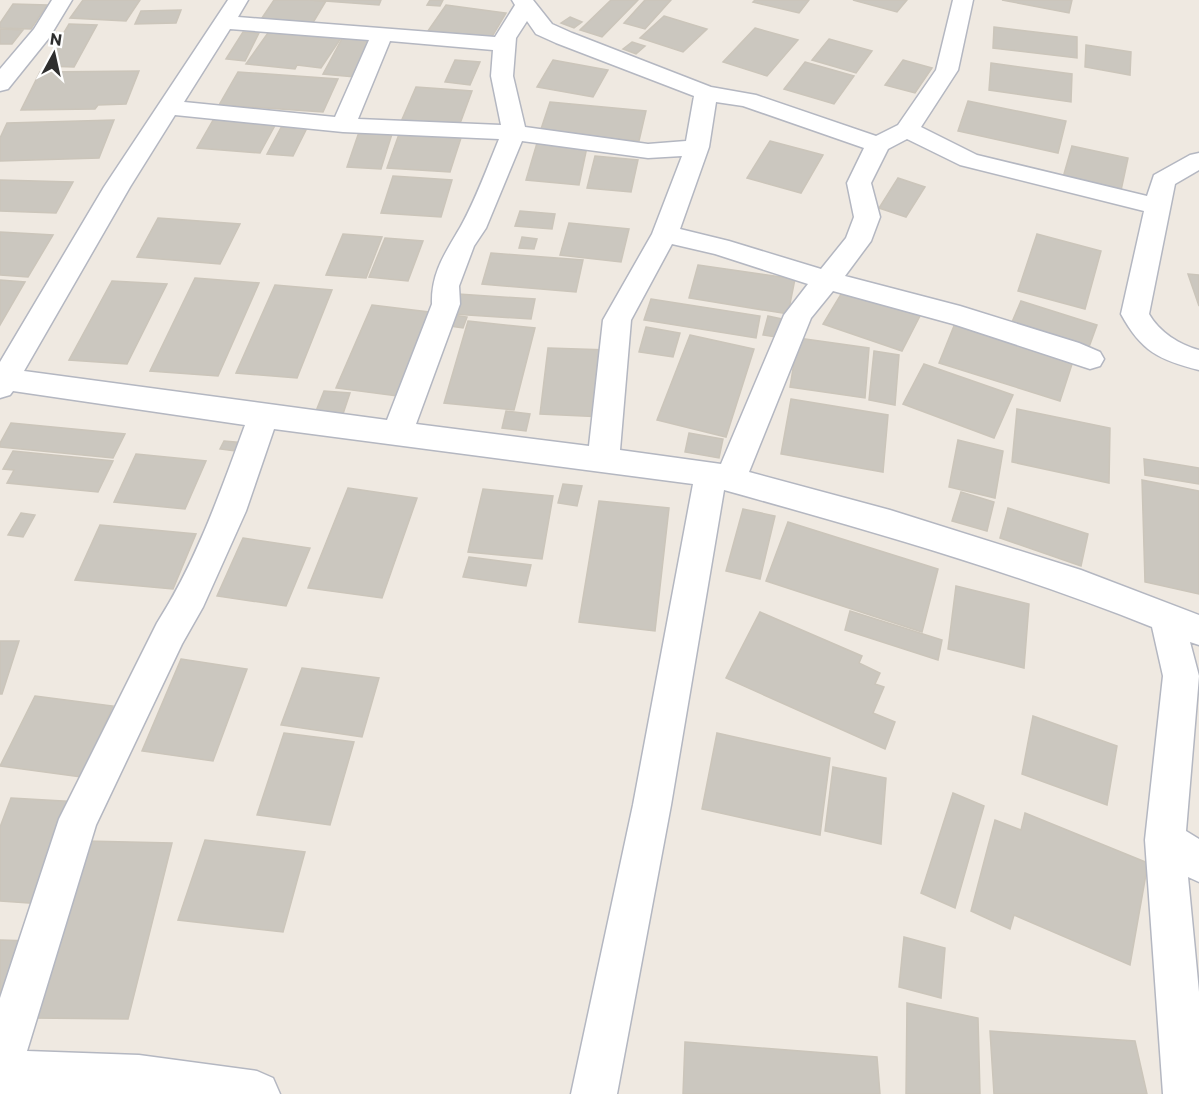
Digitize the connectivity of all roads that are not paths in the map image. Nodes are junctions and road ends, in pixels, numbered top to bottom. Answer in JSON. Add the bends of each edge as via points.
{"nodes":[{"id":1,"x":62,"y":0,"type":"edge"},
{"id":2,"x":238,"y":0,"type":"edge"},
{"id":3,"x":963,"y":0,"type":"edge"},
{"id":4,"x":524,"y":2,"type":"edge"},
{"id":5,"x":224,"y":22,"type":"junction"},
{"id":6,"x":382,"y":34,"type":"junction"},
{"id":7,"x":505,"y":44,"type":"junction"},
{"id":8,"x":0,"y":84,"type":"edge"},
{"id":9,"x":706,"y":93,"type":"junction"},
{"id":10,"x":168,"y":107,"type":"junction"},
{"id":11,"x":343,"y":125,"type":"junction"},
{"id":12,"x":907,"y":130,"type":"junction"},
{"id":13,"x":514,"y":133,"type":"junction"},
{"id":14,"x":878,"y":145,"type":"junction"},
{"id":15,"x":697,"y":147,"type":"junction"},
{"id":16,"x":1199,"y":160,"type":"edge"},
{"id":17,"x":1156,"y":206,"type":"junction"},
{"id":18,"x":665,"y":234,"type":"junction"},
{"id":19,"x":826,"y":280,"type":"junction"},
{"id":20,"x":14,"y":343,"type":"edge"},
{"id":21,"x":1090,"y":359,"type":"dead end"},
{"id":22,"x":1199,"y":360,"type":"edge"},
{"id":23,"x":2,"y":383,"type":"edge"},
{"id":24,"x":263,"y":416,"type":"junction"},
{"id":25,"x":397,"y":433,"type":"junction"},
{"id":26,"x":603,"y":461,"type":"junction"},
{"id":27,"x":720,"y":477,"type":"junction"},
{"id":28,"x":1183,"y":624,"type":"edge"},
{"id":29,"x":1165,"y":840,"type":"junction"},
{"id":30,"x":1199,"y":862,"type":"edge"},
{"id":31,"x":0,"y":1066,"type":"edge"},
{"id":32,"x":0,"y":1072,"type":"edge"},
{"id":33,"x":256,"y":1094,"type":"edge"},
{"id":34,"x":594,"y":1094,"type":"edge"},
{"id":35,"x":1186,"y":1094,"type":"edge"}],
"edges":[{"from":1,"to":8,"type":"street","via":[[53,21]]},
{"from":2,"to":5,"type":"street"},
{"from":3,"to":12,"type":"street","via":[[947,70]]},
{"from":4,"to":7,"type":"street"},
{"from":4,"to":9,"type":"street","via":[[544,29]]},
{"from":5,"to":6,"type":"street"},
{"from":5,"to":10,"type":"street"},
{"from":6,"to":7,"type":"street"},
{"from":6,"to":11,"type":"street"},
{"from":7,"to":13,"type":"street","via":[[502,76]]},
{"from":9,"to":14,"type":"street","via":[[748,100]]},
{"from":9,"to":15,"type":"street"},
{"from":10,"to":11,"type":"street"},
{"from":10,"to":20,"type":"street"},
{"from":11,"to":13,"type":"street"},
{"from":12,"to":14,"type":"street"},
{"from":12,"to":17,"type":"street","via":[[969,160]]},
{"from":13,"to":15,"type":"street","via":[[648,151]]},
{"from":13,"to":25,"type":"street","via":[[445,286],[446,304]]},
{"from":14,"to":19,"type":"street","via":[[859,183],[867,217],[858,241]]},
{"from":15,"to":18,"type":"street"},
{"from":16,"to":17,"type":"street","via":[[1163,180]]},
{"from":17,"to":22,"type":"street","via":[[1134,314],[1144,330],[1175,354]]},
{"from":18,"to":19,"type":"street"},
{"from":18,"to":26,"type":"street","via":[[617,320]]},
{"from":19,"to":21,"type":"street","via":[[960,316]]},
{"from":19,"to":27,"type":"street","via":[[798,315],[783,356]]},
{"from":20,"to":23,"type":"street"},
{"from":23,"to":24,"type":"street"},
{"from":24,"to":25,"type":"street"},
{"from":24,"to":31,"type":"street","via":[[230,512],[78,819]]},
{"from":25,"to":26,"type":"street"},
{"from":26,"to":27,"type":"street"},
{"from":27,"to":28,"type":"street","via":[[900,526],[1081,584]]},
{"from":27,"to":34,"type":"street"},
{"from":28,"to":29,"type":"street"},
{"from":29,"to":30,"type":"street"},
{"from":29,"to":35,"type":"street"},
{"from":32,"to":33,"type":"street","via":[[139,1077]]}]}
